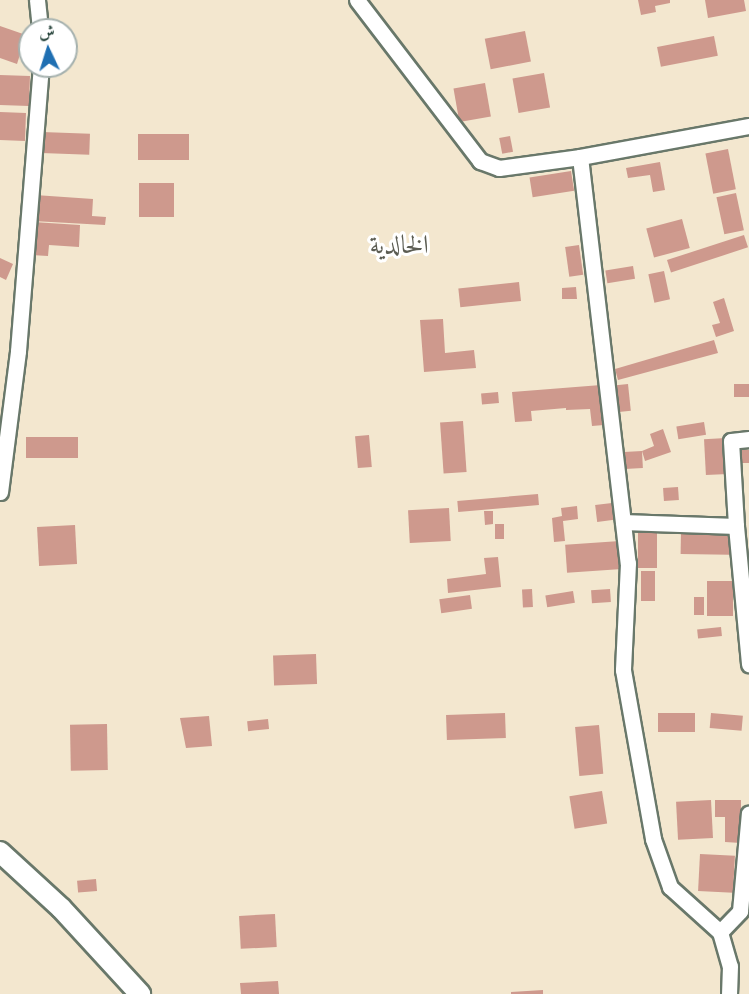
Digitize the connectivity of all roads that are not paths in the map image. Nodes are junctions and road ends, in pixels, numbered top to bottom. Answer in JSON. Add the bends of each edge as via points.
{"nodes":[{"id":1,"x":37,"y":0,"type":"edge"},
{"id":2,"x":357,"y":0,"type":"edge"},
{"id":3,"x":39,"y":18,"type":"edge"},
{"id":4,"x":40,"y":78,"type":"edge"},
{"id":5,"x":749,"y":126,"type":"edge"},
{"id":6,"x":580,"y":157,"type":"junction"},
{"id":7,"x":749,"y":439,"type":"edge"},
{"id":8,"x":0,"y":492,"type":"edge"},
{"id":9,"x":623,"y":522,"type":"junction"},
{"id":10,"x":736,"y":526,"type":"junction"},
{"id":11,"x":749,"y":664,"type":"edge"},
{"id":12,"x":749,"y":813,"type":"edge"},
{"id":13,"x":0,"y":852,"type":"edge"},
{"id":14,"x":720,"y":932,"type":"junction"},
{"id":15,"x":140,"y":994,"type":"edge"},
{"id":16,"x":729,"y":994,"type":"edge"}],
"edges":[{"from":1,"to":3,"type":"street"},
{"from":2,"to":6,"type":"street","via":[[480,161],[499,168]]},
{"from":4,"to":8,"type":"street","via":[[19,340]]},
{"from":5,"to":6,"type":"street"},
{"from":6,"to":9,"type":"street"},
{"from":7,"to":10,"type":"street","via":[[731,441]]},
{"from":9,"to":10,"type":"street"},
{"from":9,"to":14,"type":"street","via":[[628,563],[624,670],[653,839],[670,887]]},
{"from":10,"to":11,"type":"street"},
{"from":12,"to":14,"type":"street","via":[[740,911]]},
{"from":13,"to":15,"type":"street","via":[[61,908]]},
{"from":14,"to":16,"type":"street","via":[[730,966]]}]}
